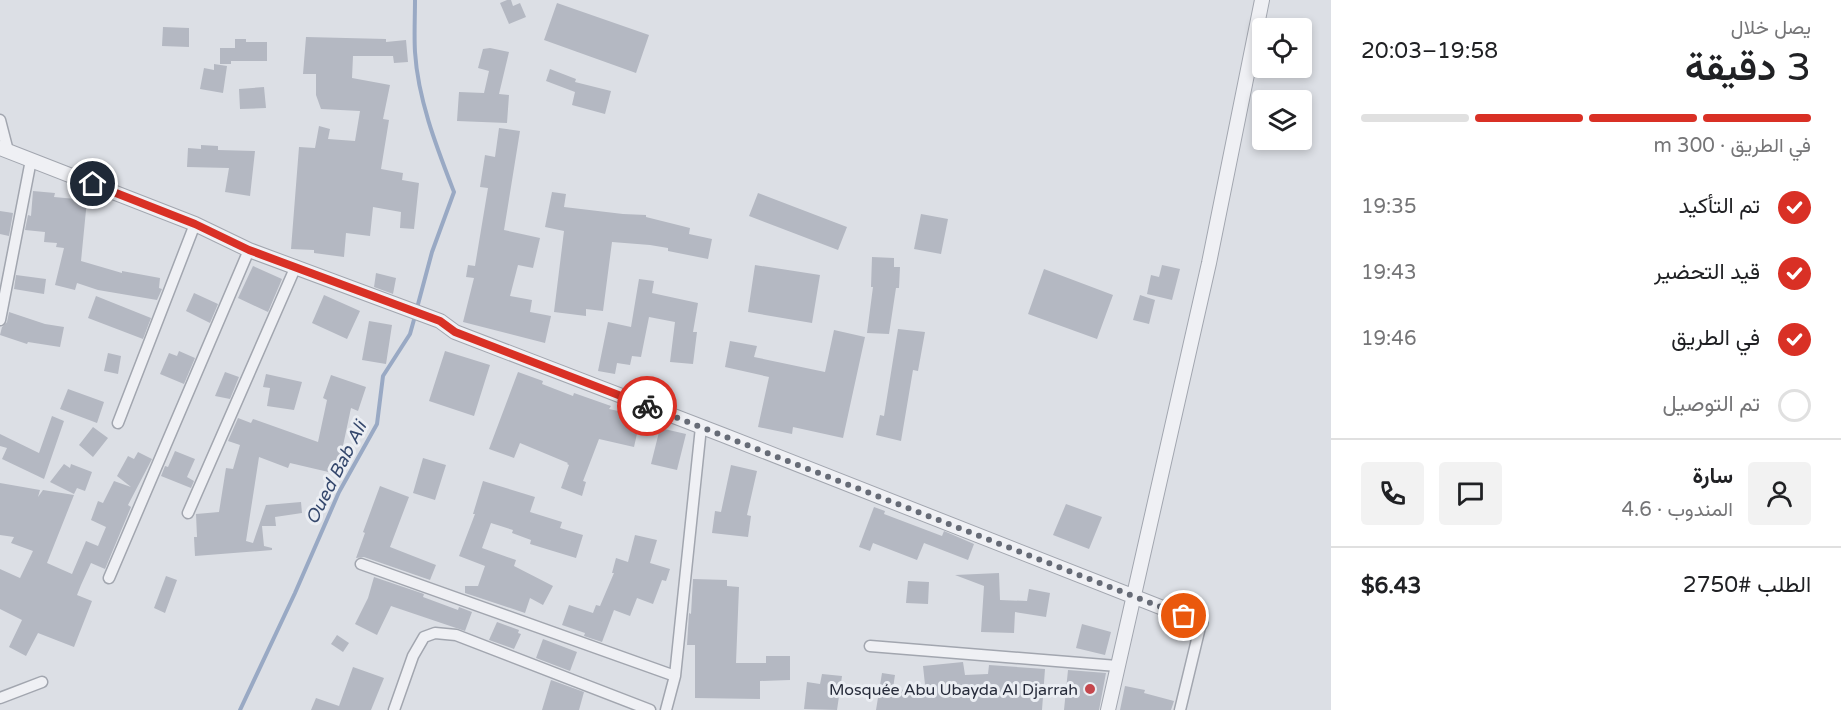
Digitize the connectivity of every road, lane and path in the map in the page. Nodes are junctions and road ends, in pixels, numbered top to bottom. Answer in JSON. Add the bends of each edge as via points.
{"nodes":[{"id":1,"x":1262,"y":0,"type":"edge"},
{"id":2,"x":0,"y":120,"type":"edge"},
{"id":3,"x":4,"y":149,"type":"edge"},
{"id":4,"x":31,"y":160,"type":"junction"},
{"id":5,"x":195,"y":224,"type":"junction"},
{"id":6,"x":249,"y":250,"type":"junction"},
{"id":7,"x":296,"y":266,"type":"junction"},
{"id":8,"x":0,"y":320,"type":"edge"},
{"id":9,"x":118,"y":423,"type":"dead end"},
{"id":10,"x":701,"y":427,"type":"junction"},
{"id":11,"x":189,"y":513,"type":"dead end"},
{"id":12,"x":361,"y":564,"type":"dead end"},
{"id":13,"x":109,"y":578,"type":"dead end"},
{"id":14,"x":1134,"y":595,"type":"junction"},
{"id":15,"x":1201,"y":623,"type":"joint"},
{"id":16,"x":870,"y":646,"type":"dead end"},
{"id":17,"x":1117,"y":666,"type":"junction"},
{"id":18,"x":675,"y":676,"type":"junction"},
{"id":19,"x":42,"y":682,"type":"dead end"},
{"id":20,"x":0,"y":698,"type":"edge"},
{"id":21,"x":394,"y":710,"type":"edge"},
{"id":22,"x":650,"y":710,"type":"edge"},
{"id":23,"x":666,"y":710,"type":"edge"},
{"id":24,"x":1108,"y":710,"type":"edge"},
{"id":25,"x":1180,"y":710,"type":"edge"}],
"edges":[{"from":1,"to":14,"type":"street","via":[[1209,263]]},
{"from":2,"to":3,"type":"street"},
{"from":3,"to":4,"type":"street"},
{"from":4,"to":5,"type":"street"},
{"from":4,"to":8,"type":"street"},
{"from":5,"to":6,"type":"street"},
{"from":5,"to":9,"type":"street"},
{"from":6,"to":7,"type":"street"},
{"from":6,"to":13,"type":"street"},
{"from":7,"to":10,"type":"street"},
{"from":7,"to":11,"type":"street"},
{"from":10,"to":14,"type":"street"},
{"from":10,"to":18,"type":"street"},
{"from":12,"to":18,"type":"street"},
{"from":14,"to":15,"type":"street"},
{"from":14,"to":17,"type":"street"},
{"from":15,"to":25,"type":"street"},
{"from":16,"to":17,"type":"street"},
{"from":17,"to":24,"type":"street"},
{"from":18,"to":23,"type":"street"},
{"from":19,"to":20,"type":"street"},
{"from":21,"to":22,"type":"street","via":[[413,656],[424,637],[435,633],[456,635]]}]}
